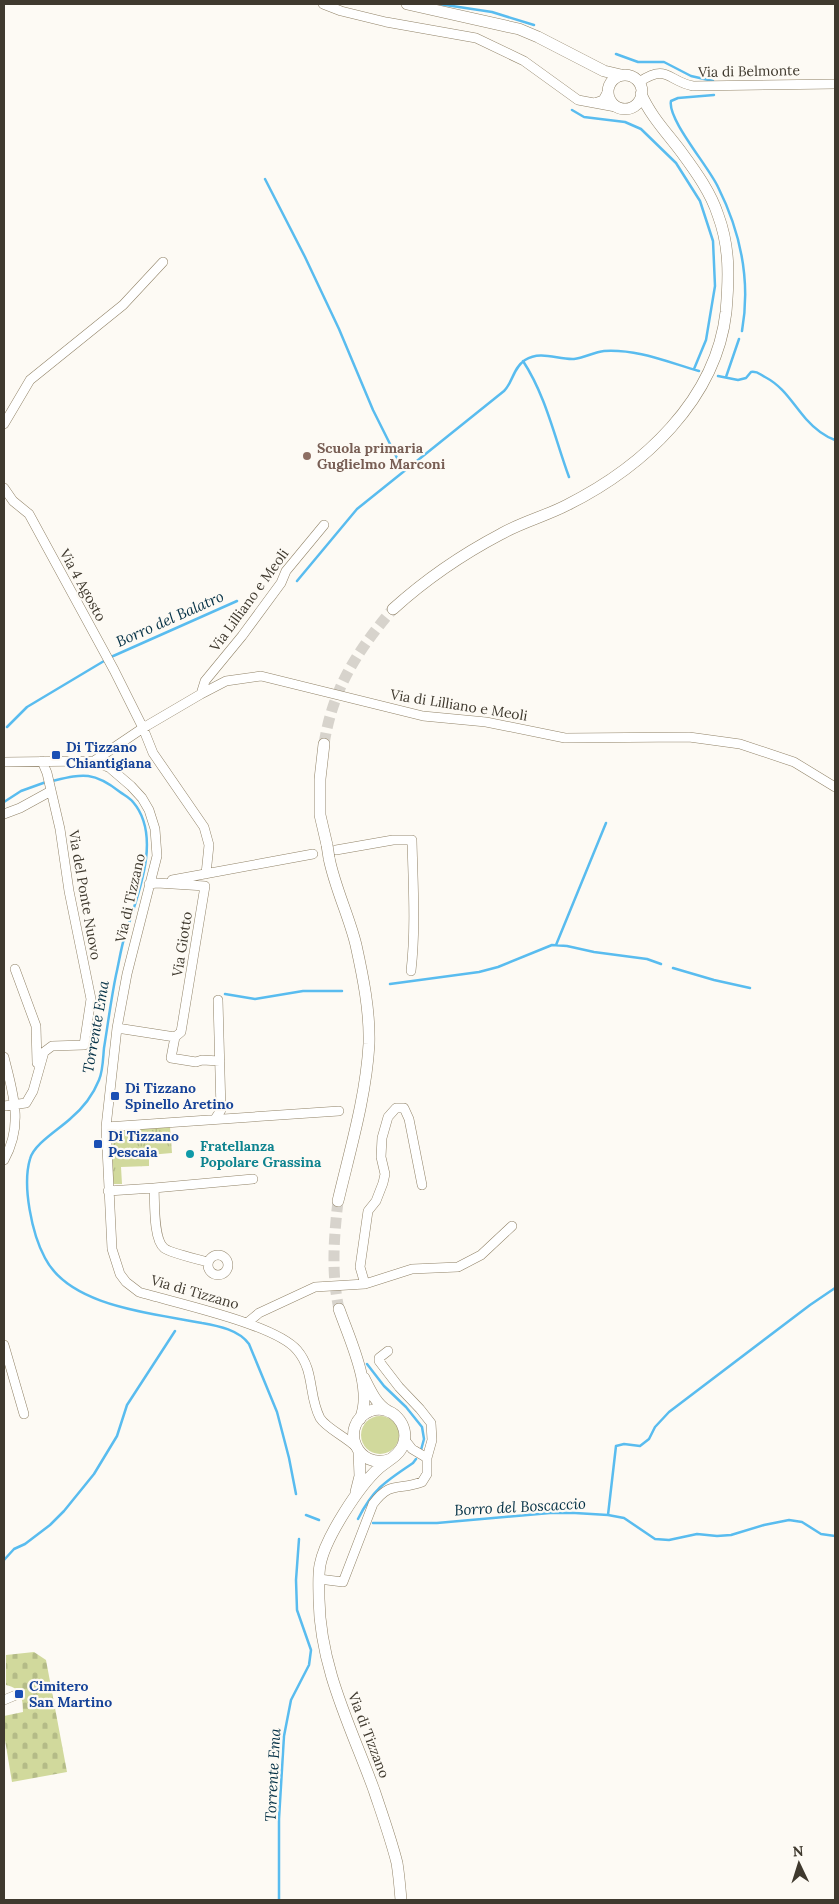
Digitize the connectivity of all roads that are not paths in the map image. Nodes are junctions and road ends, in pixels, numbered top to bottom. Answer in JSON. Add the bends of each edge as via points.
{"nodes":[{"id":1,"x":323,"y":4,"type":"edge"},
{"id":2,"x":407,"y":4,"type":"edge"},
{"id":3,"x":595,"y":67,"type":"junction"},
{"id":4,"x":621,"y":75,"type":"junction"},
{"id":5,"x":639,"y":82,"type":"junction"},
{"id":6,"x":835,"y":84,"type":"edge"},
{"id":7,"x":608,"y":90,"type":"junction"},
{"id":8,"x":641,"y":94,"type":"junction"},
{"id":9,"x":587,"y":103,"type":"junction"},
{"id":10,"x":625,"y":108,"type":"junction"},
{"id":11,"x":662,"y":128,"type":"junction"},
{"id":12,"x":163,"y":262,"type":"dead end"},
{"id":13,"x":4,"y":424,"type":"edge"},
{"id":14,"x":4,"y":488,"type":"edge"},
{"id":15,"x":324,"y":524,"type":"dead end"},
{"id":16,"x":393,"y":609,"type":"tunnel mouth"},
{"id":17,"x":201,"y":694,"type":"junction"},
{"id":18,"x":143,"y":728,"type":"junction"},
{"id":19,"x":324,"y":744,"type":"tunnel mouth"},
{"id":20,"x":42,"y":761,"type":"junction"},
{"id":21,"x":94,"y":761,"type":"junction"},
{"id":22,"x":4,"y":762,"type":"edge"},
{"id":23,"x":835,"y":787,"type":"edge"},
{"id":24,"x":50,"y":790,"type":"junction"},
{"id":25,"x":4,"y":814,"type":"edge"},
{"id":26,"x":331,"y":851,"type":"junction"},
{"id":27,"x":313,"y":854,"type":"dead end"},
{"id":28,"x":206,"y":874,"type":"junction"},
{"id":29,"x":153,"y":883,"type":"junction"},
{"id":30,"x":15,"y":969,"type":"dead end"},
{"id":31,"x":411,"y":971,"type":"dead end"},
{"id":32,"x":218,"y":1000,"type":"dead end"},
{"id":33,"x":117,"y":1028,"type":"junction"},
{"id":34,"x":175,"y":1037,"type":"junction"},
{"id":35,"x":4,"y":1057,"type":"edge"},
{"id":36,"x":220,"y":1061,"type":"junction"},
{"id":37,"x":38,"y":1076,"type":"junction"},
{"id":38,"x":15,"y":1104,"type":"junction"},
{"id":39,"x":4,"y":1106,"type":"edge"},
{"id":40,"x":221,"y":1110,"type":"junction"},
{"id":41,"x":339,"y":1111,"type":"dead end"},
{"id":42,"x":215,"y":1119,"type":"junction"},
{"id":43,"x":227,"y":1119,"type":"junction"},
{"id":44,"x":106,"y":1127,"type":"junction"},
{"id":45,"x":4,"y":1160,"type":"edge"},
{"id":46,"x":253,"y":1179,"type":"dead end"},
{"id":47,"x":422,"y":1185,"type":"dead end"},
{"id":48,"x":154,"y":1188,"type":"junction"},
{"id":49,"x":108,"y":1191,"type":"junction"},
{"id":50,"x":338,"y":1201,"type":"tunnel mouth"},
{"id":51,"x":512,"y":1226,"type":"dead end"},
{"id":52,"x":208,"y":1262,"type":"dead end"},
{"id":53,"x":365,"y":1284,"type":"junction"},
{"id":54,"x":339,"y":1308,"type":"tunnel mouth"},
{"id":55,"x":247,"y":1323,"type":"junction"},
{"id":56,"x":4,"y":1345,"type":"edge"},
{"id":57,"x":388,"y":1351,"type":"dead end"},
{"id":58,"x":359,"y":1368,"type":"junction"},
{"id":59,"x":388,"y":1411,"type":"junction"},
{"id":60,"x":24,"y":1414,"type":"dead end"},
{"id":61,"x":358,"y":1421,"type":"junction"},
{"id":62,"x":328,"y":1425,"type":"junction"},
{"id":63,"x":405,"y":1440,"type":"junction"},
{"id":64,"x":358,"y":1449,"type":"junction"},
{"id":65,"x":416,"y":1452,"type":"junction"},
{"id":66,"x":395,"y":1456,"type":"junction"},
{"id":67,"x":427,"y":1458,"type":"junction"},
{"id":68,"x":351,"y":1504,"type":"junction"},
{"id":69,"x":319,"y":1579,"type":"junction"},
{"id":70,"x":16,"y":1695,"type":"dead end"},
{"id":71,"x":4,"y":1700,"type":"edge"},
{"id":72,"x":401,"y":1900,"type":"edge"}],
"edges":[{"from":1,"to":9,"type":"street","via":[[386,22],[476,38],[524,61]]},
{"from":2,"to":3,"type":"main road","via":[[519,29]]},
{"from":3,"to":4,"type":"main road"},
{"from":3,"to":7,"type":"main road","via":[[604,76]]},
{"from":4,"to":5,"type":"main road","via":[[629,75]]},
{"from":4,"to":7,"type":"main road","via":[[612,81]]},
{"from":5,"to":6,"type":"street","name":"Via di Belmonte","via":[[660,73],[693,86]]},
{"from":5,"to":8,"type":"main road"},
{"from":7,"to":9,"type":"street","via":[[603,100]]},
{"from":7,"to":10,"type":"main road","via":[[610,100]]},
{"from":8,"to":10,"type":"main road","via":[[637,103]]},
{"from":8,"to":11,"type":"main road"},
{"from":9,"to":10,"type":"street"},
{"from":10,"to":11,"type":"main road","via":[[643,112]]},
{"from":11,"to":16,"type":"main road","via":[[706,188],[718,214],[727,248],[729,276],[725,322],[717,353],[702,387],[660,441],[612,478],[568,505],[502,533],[414,590]]},
{"from":12,"to":13,"type":"street","via":[[123,305],[30,380]]},
{"from":14,"to":18,"type":"street","name":"Via 4 Agosto","via":[[28,514]]},
{"from":15,"to":17,"type":"street","name":"Via Lilliano e Meoli","via":[[286,571],[282,583],[242,636],[204,681]]},
{"from":17,"to":18,"type":"street","name":"Via di Lilliano e Meoli"},
{"from":17,"to":23,"type":"street","name":"Via di Lilliano e Meoli","via":[[226,681],[261,676],[424,716],[486,722],[565,738],[689,737],[720,740],[782,756]]},
{"from":18,"to":21,"type":"street","name":"Via di Lilliano e Meoli"},
{"from":18,"to":28,"type":"street","name":"Via 4 Agosto","via":[[153,753],[204,827],[209,845]]},
{"from":19,"to":26,"type":"main road","via":[[320,815]]},
{"from":20,"to":21,"type":"street","name":"Via di Tizzano"},
{"from":20,"to":22,"type":"street","name":"Via di Tizzano"},
{"from":20,"to":24,"type":"street","name":"Via del Ponte Nuovo"},
{"from":21,"to":29,"type":"street","name":"Via di Tizzano","via":[[110,768],[131,786],[149,810],[155,829]]},
{"from":24,"to":25,"type":"street"},
{"from":24,"to":37,"type":"street","name":"Via del Ponte Nuovo","via":[[91,999],[84,1044],[47,1048]]},
{"from":26,"to":31,"type":"street","via":[[393,840],[412,840],[415,904]]},
{"from":26,"to":50,"type":"main road","via":[[356,944],[368,1035],[366,1072]]},
{"from":27,"to":28,"type":"street"},
{"from":28,"to":29,"type":"street"},
{"from":29,"to":33,"type":"street","name":"Via di Tizzano","via":[[129,965]]},
{"from":29,"to":34,"type":"street","name":"Via Giotto","via":[[205,886],[181,1032]]},
{"from":30,"to":37,"type":"street","via":[[36,1026]]},
{"from":32,"to":36,"type":"street"},
{"from":33,"to":34,"type":"street"},
{"from":33,"to":44,"type":"street","name":"Via di Tizzano"},
{"from":34,"to":36,"type":"street","name":"Via Giotto","via":[[171,1058]]},
{"from":35,"to":38,"type":"street"},
{"from":36,"to":40,"type":"street"},
{"from":37,"to":38,"type":"street","name":"Via del Ponte Nuovo","via":[[26,1103]]},
{"from":38,"to":39,"type":"street"},
{"from":38,"to":45,"type":"street","via":[[16,1128]]},
{"from":40,"to":42,"type":"street"},
{"from":40,"to":43,"type":"street"},
{"from":41,"to":43,"type":"street"},
{"from":42,"to":43,"type":"street"},
{"from":42,"to":44,"type":"street"},
{"from":44,"to":49,"type":"street","name":"Via di Tizzano"},
{"from":46,"to":48,"type":"street"},
{"from":47,"to":53,"type":"street","via":[[409,1119],[404,1108],[396,1108],[388,1117],[382,1138],[383,1182],[376,1201],[368,1211],[360,1267]]},
{"from":48,"to":49,"type":"street"},
{"from":48,"to":52,"type":"street","via":[[159,1242],[165,1249]]},
{"from":49,"to":55,"type":"street","name":"Via di Tizzano","via":[[112,1249],[126,1282],[140,1292]]},
{"from":51,"to":53,"type":"street","via":[[481,1255],[458,1267],[412,1269]]},
{"from":53,"to":55,"type":"street","via":[[315,1288],[259,1313]]},
{"from":54,"to":58,"type":"main road"},
{"from":55,"to":62,"type":"street","name":"Via di Tizzano","via":[[296,1348],[306,1362],[319,1415]]},
{"from":56,"to":60,"type":"street"},
{"from":57,"to":67,"type":"street","via":[[379,1358],[379,1362],[430,1423],[432,1440]]},
{"from":58,"to":59,"type":"main road","via":[[376,1398]]},
{"from":58,"to":61,"type":"main road","name":"Via di Tizzano","via":[[364,1395]]},
{"from":59,"to":61,"type":"main road","via":[[374,1410]]},
{"from":59,"to":63,"type":"main road","via":[[401,1421]]},
{"from":61,"to":62,"type":"street","via":[[350,1428],[339,1430]]},
{"from":61,"to":64,"type":"main road","name":"Via di Tizzano","via":[[354,1432]]},
{"from":62,"to":64,"type":"street","name":"Via di Tizzano"},
{"from":63,"to":65,"type":"street"},
{"from":63,"to":66,"type":"main road","name":"Via di Tizzano"},
{"from":64,"to":66,"type":"main road","name":"Via di Tizzano","via":[[372,1460],[381,1461]]},
{"from":64,"to":68,"type":"main road","name":"Via di Tizzano","via":[[360,1476]]},
{"from":65,"to":66,"type":"street","name":"Via di Tizzano","via":[[405,1451]]},
{"from":65,"to":67,"type":"street"},
{"from":66,"to":68,"type":"main road","name":"Via di Tizzano","via":[[378,1468]]},
{"from":67,"to":69,"type":"street","via":[[427,1474],[422,1482],[388,1488],[373,1504],[343,1582]]},
{"from":68,"to":69,"type":"main road","name":"Via di Tizzano","via":[[325,1550]]},
{"from":69,"to":72,"type":"main road","name":"Via di Tizzano","via":[[319,1612],[325,1655],[397,1863]]},
{"from":70,"to":71,"type":"street"}]}
